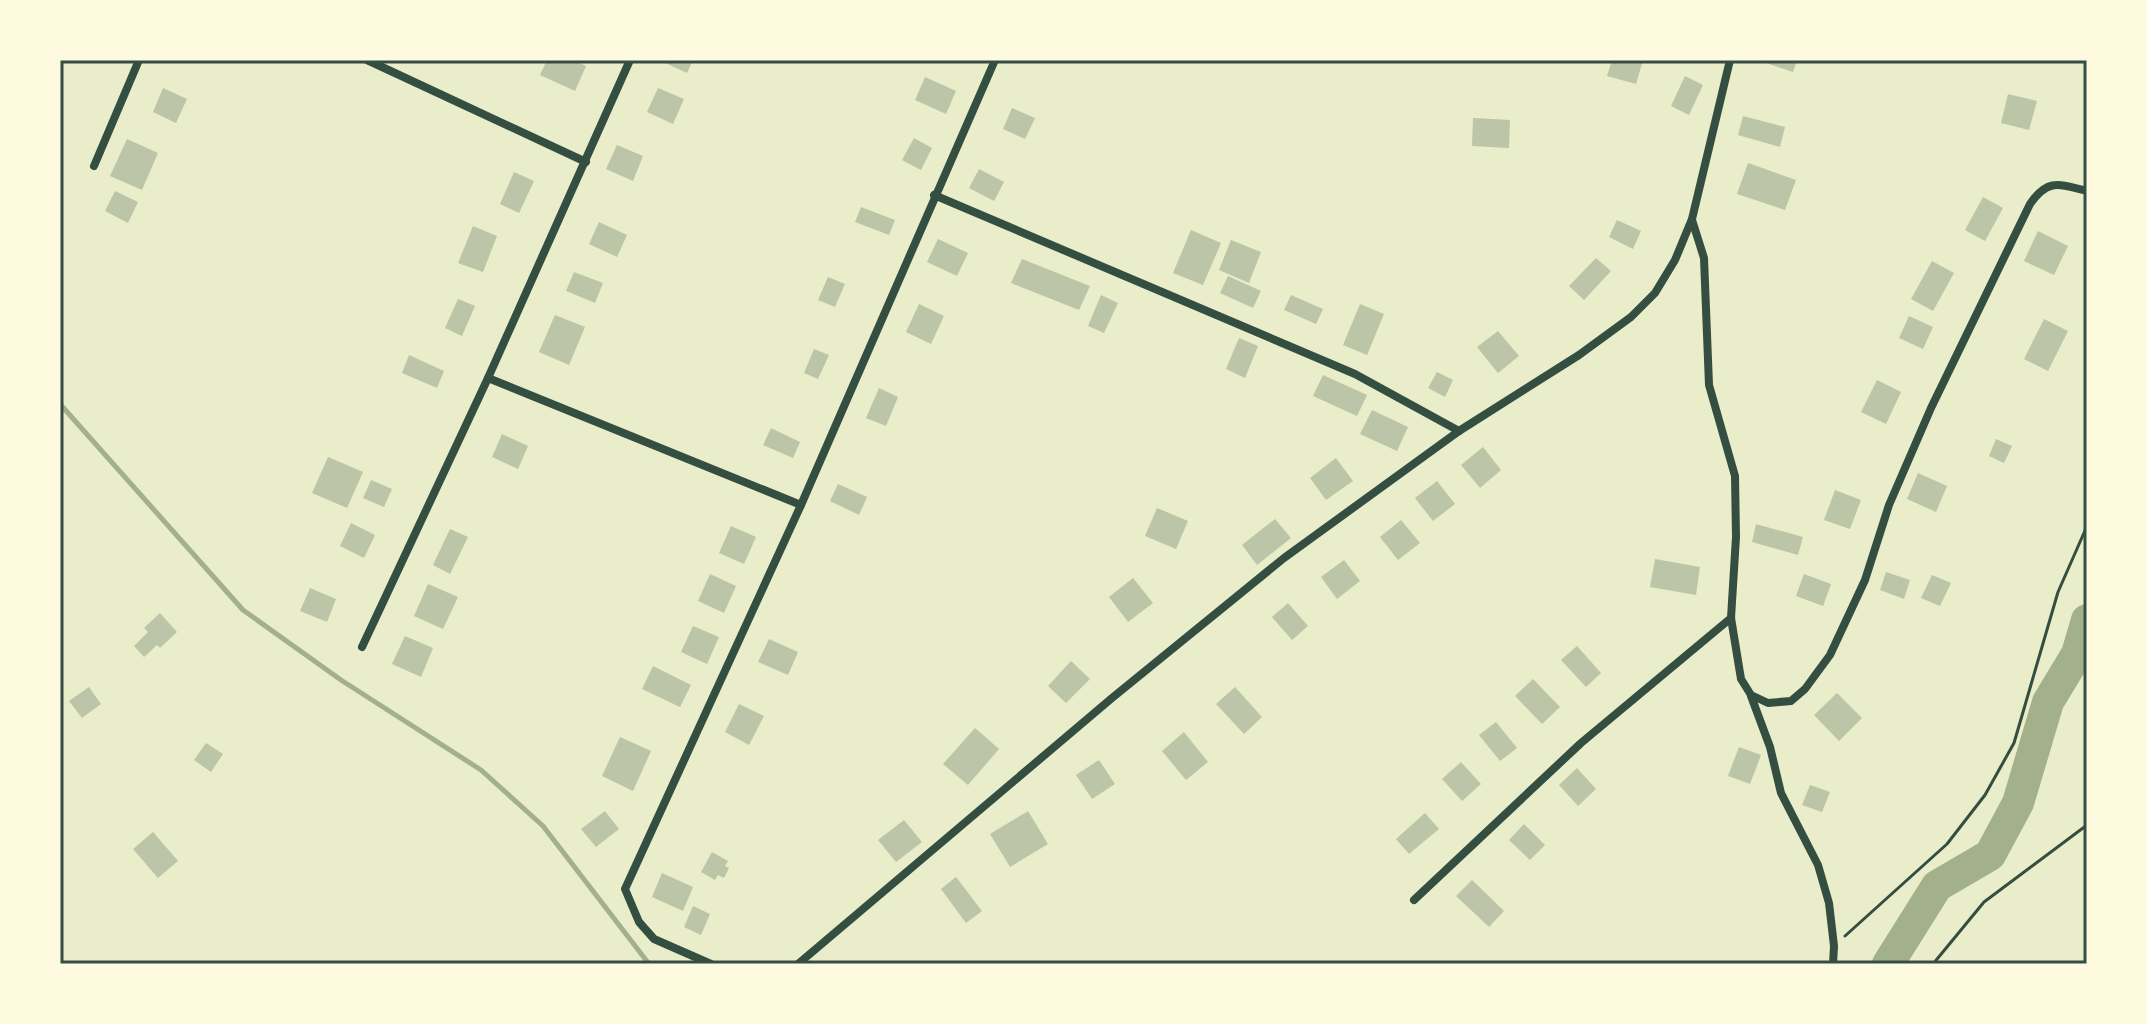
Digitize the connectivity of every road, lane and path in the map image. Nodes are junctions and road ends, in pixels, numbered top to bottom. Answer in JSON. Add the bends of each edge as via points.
{"nodes":[{"id":1,"x":139,"y":60,"type":"edge"},
{"id":2,"x":367,"y":60,"type":"edge"},
{"id":3,"x":630,"y":60,"type":"edge"},
{"id":4,"x":995,"y":60,"type":"edge"},
{"id":5,"x":1730,"y":60,"type":"edge"},
{"id":6,"x":586,"y":162,"type":"junction"},
{"id":7,"x":94,"y":166,"type":"dead end"},
{"id":8,"x":2087,"y":191,"type":"edge"},
{"id":9,"x":934,"y":195,"type":"junction"},
{"id":10,"x":1692,"y":219,"type":"junction"},
{"id":11,"x":488,"y":378,"type":"junction"},
{"id":12,"x":1459,"y":431,"type":"junction"},
{"id":13,"x":801,"y":505,"type":"junction"},
{"id":14,"x":2087,"y":526,"type":"edge"},
{"id":15,"x":1731,"y":618,"type":"junction"},
{"id":16,"x":362,"y":647,"type":"dead end"},
{"id":17,"x":1751,"y":695,"type":"junction"},
{"id":18,"x":2087,"y":825,"type":"edge"},
{"id":19,"x":1414,"y":900,"type":"dead end"},
{"id":20,"x":1834,"y":946,"type":"junction"},
{"id":21,"x":711,"y":964,"type":"edge"},
{"id":22,"x":798,"y":964,"type":"edge"},
{"id":23,"x":1833,"y":964,"type":"edge"},
{"id":24,"x":1933,"y":964,"type":"edge"}],
"edges":[{"from":1,"to":7,"type":"street"},
{"from":2,"to":6,"type":"street"},
{"from":3,"to":6,"type":"street"},
{"from":4,"to":9,"type":"street"},
{"from":5,"to":10,"type":"street"},
{"from":6,"to":11,"type":"street"},
{"from":8,"to":17,"type":"street","via":[[2051,184],[2030,204],[1931,408],[1889,505],[1865,580],[1830,655],[1791,701],[1768,703]]},
{"from":9,"to":12,"type":"street","via":[[1355,374]]},
{"from":9,"to":13,"type":"street"},
{"from":10,"to":12,"type":"street","via":[[1655,293],[1631,317]]},
{"from":10,"to":15,"type":"street","via":[[1704,258],[1709,385],[1735,476]]},
{"from":11,"to":13,"type":"street"},
{"from":11,"to":16,"type":"street"},
{"from":12,"to":22,"type":"street","via":[[1284,558]]},
{"from":13,"to":21,"type":"street","via":[[625,889],[639,922],[654,939]]},
{"from":14,"to":20,"type":"path","via":[[2058,592],[2014,743],[1985,795],[1947,844]]},
{"from":15,"to":17,"type":"street","via":[[1741,679]]},
{"from":15,"to":19,"type":"street","via":[[1581,743]]},
{"from":17,"to":20,"type":"street","via":[[1781,793],[1818,865]]},
{"from":18,"to":24,"type":"path","via":[[1984,902]]},
{"from":20,"to":23,"type":"street"}]}
